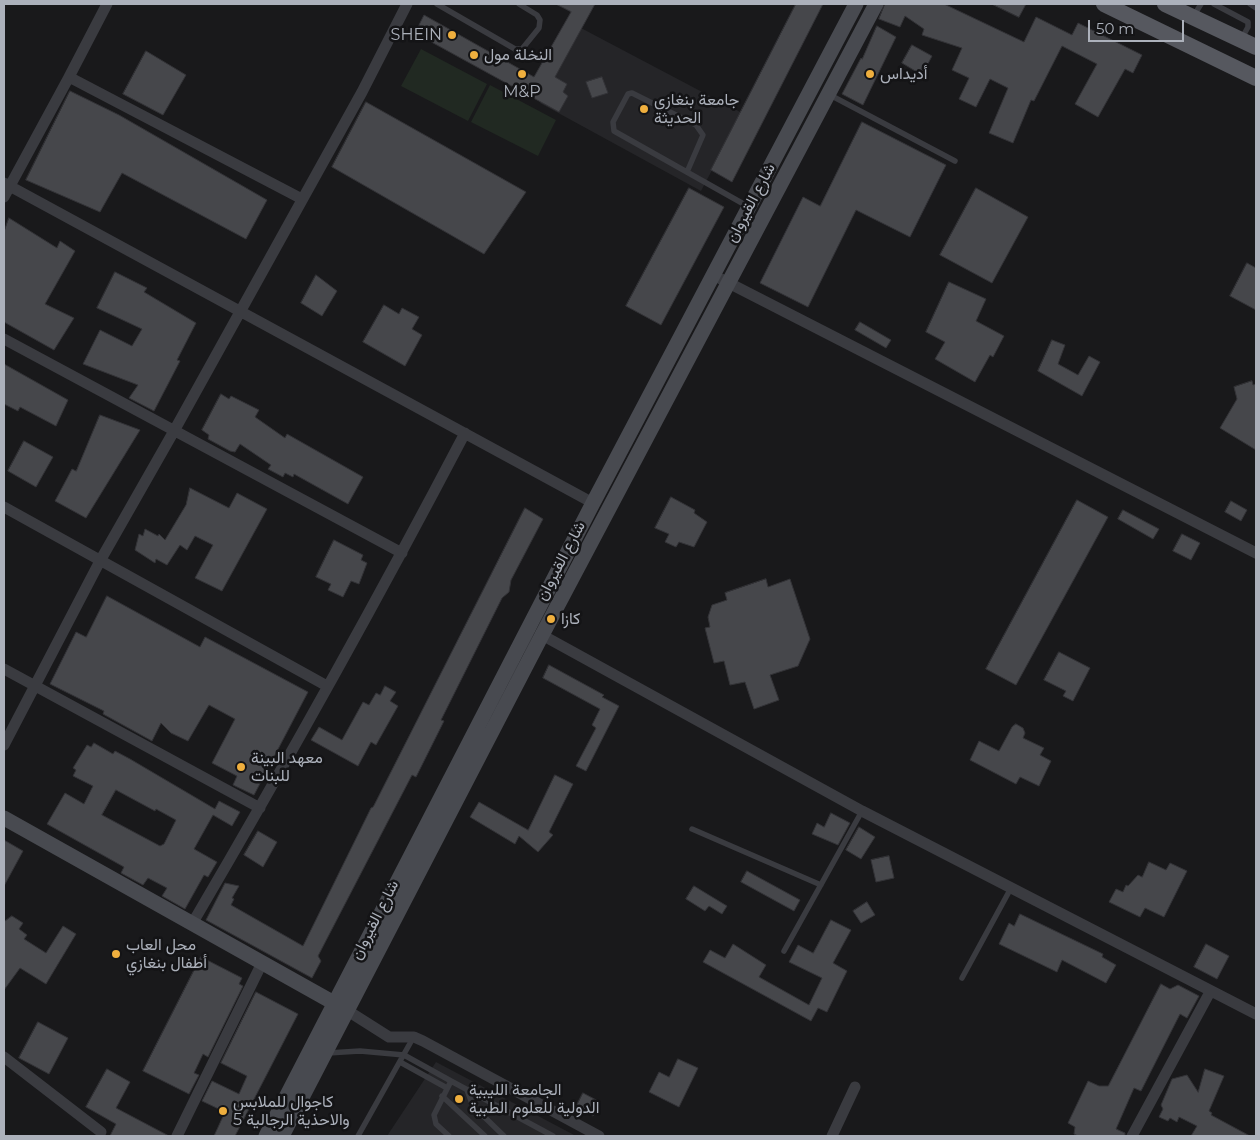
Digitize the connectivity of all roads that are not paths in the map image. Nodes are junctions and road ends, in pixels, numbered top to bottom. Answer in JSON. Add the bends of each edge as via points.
{"nodes":[{"id":1,"x":107,"y":4,"type":"edge"},
{"id":2,"x":407,"y":4,"type":"edge"},
{"id":3,"x":519,"y":4,"type":"edge"},
{"id":4,"x":856,"y":4,"type":"edge"},
{"id":5,"x":876,"y":4,"type":"edge"},
{"id":6,"x":1104,"y":4,"type":"edge"},
{"id":7,"x":1165,"y":4,"type":"edge"},
{"id":8,"x":1214,"y":4,"type":"edge"},
{"id":9,"x":1250,"y":4,"type":"edge"},
{"id":10,"x":441,"y":5,"type":"edge"},
{"id":11,"x":1256,"y":8,"type":"edge"},
{"id":12,"x":1191,"y":9,"type":"edge"},
{"id":13,"x":1251,"y":42,"type":"edge"},
{"id":14,"x":69,"y":77,"type":"junction"},
{"id":15,"x":1256,"y":78,"type":"edge"},
{"id":16,"x":828,"y":94,"type":"junction"},
{"id":17,"x":955,"y":161,"type":"dead end"},
{"id":18,"x":687,"y":172,"type":"junction"},
{"id":19,"x":7,"y":184,"type":"edge"},
{"id":20,"x":4,"y":197,"type":"edge"},
{"id":21,"x":302,"y":199,"type":"junction"},
{"id":22,"x":749,"y":207,"type":"junction"},
{"id":23,"x":714,"y":276,"type":"junction"},
{"id":24,"x":729,"y":283,"type":"junction"},
{"id":25,"x":240,"y":311,"type":"junction"},
{"id":26,"x":4,"y":340,"type":"edge"},
{"id":27,"x":174,"y":431,"type":"junction"},
{"id":28,"x":465,"y":433,"type":"junction"},
{"id":29,"x":593,"y":503,"type":"junction"},
{"id":30,"x":4,"y":507,"type":"edge"},
{"id":31,"x":402,"y":553,"type":"junction"},
{"id":32,"x":1256,"y":553,"type":"edge"},
{"id":33,"x":100,"y":561,"type":"junction"},
{"id":34,"x":542,"y":634,"type":"junction"},
{"id":35,"x":4,"y":669,"type":"edge"},
{"id":36,"x":34,"y":686,"type":"junction"},
{"id":37,"x":327,"y":686,"type":"junction"},
{"id":38,"x":4,"y":745,"type":"edge"},
{"id":39,"x":260,"y":808,"type":"junction"},
{"id":40,"x":862,"y":811,"type":"junction"},
{"id":41,"x":4,"y":818,"type":"edge"},
{"id":42,"x":692,"y":829,"type":"dead end"},
{"id":43,"x":821,"y":885,"type":"junction"},
{"id":44,"x":1011,"y":888,"type":"junction"},
{"id":45,"x":192,"y":924,"type":"junction"},
{"id":46,"x":784,"y":951,"type":"dead end"},
{"id":47,"x":262,"y":963,"type":"junction"},
{"id":48,"x":962,"y":978,"type":"dead end"},
{"id":49,"x":1210,"y":992,"type":"junction"},
{"id":50,"x":341,"y":1007,"type":"junction"},
{"id":51,"x":1256,"y":1014,"type":"edge"},
{"id":52,"x":414,"y":1037,"type":"junction"},
{"id":53,"x":324,"y":1053,"type":"junction"},
{"id":54,"x":404,"y":1055,"type":"junction"},
{"id":55,"x":4,"y":1057,"type":"edge"},
{"id":56,"x":400,"y":1062,"type":"junction"},
{"id":57,"x":451,"y":1081,"type":"junction"},
{"id":58,"x":856,"y":1087,"type":"dead end"},
{"id":59,"x":447,"y":1088,"type":"junction"},
{"id":60,"x":467,"y":1090,"type":"junction"},
{"id":61,"x":442,"y":1096,"type":"junction"},
{"id":62,"x":101,"y":1132,"type":"dead end"},
{"id":63,"x":446,"y":1135,"type":"edge"},
{"id":64,"x":549,"y":1135,"type":"edge"},
{"id":65,"x":177,"y":1136,"type":"edge"},
{"id":66,"x":266,"y":1136,"type":"edge"},
{"id":67,"x":282,"y":1136,"type":"edge"},
{"id":68,"x":358,"y":1136,"type":"edge"},
{"id":69,"x":485,"y":1136,"type":"edge"},
{"id":70,"x":504,"y":1136,"type":"edge"},
{"id":71,"x":600,"y":1136,"type":"edge"},
{"id":72,"x":832,"y":1136,"type":"edge"},
{"id":73,"x":1132,"y":1136,"type":"edge"}],
"edges":[{"from":1,"to":14,"type":"street"},
{"from":2,"to":21,"type":"street"},
{"from":3,"to":10,"type":"lane","via":[[540,20],[539,28],[522,49],[515,49]]},
{"from":4,"to":22,"type":"main road","name":"شارع القيروان"},
{"from":5,"to":16,"type":"main road","name":"شارع القيروان"},
{"from":6,"to":15,"type":"main road"},
{"from":7,"to":12,"type":"main road"},
{"from":8,"to":13,"type":"lane","via":[[1248,22]]},
{"from":9,"to":11,"type":"lane"},
{"from":12,"to":13,"type":"main road"},
{"from":14,"to":19,"type":"street"},
{"from":14,"to":21,"type":"street"},
{"from":16,"to":17,"type":"lane"},
{"from":16,"to":24,"type":"main road","name":"شارع القيروان"},
{"from":18,"to":18,"type":"lane","via":[[614,131],[613,122],[628,94],[632,93],[688,121],[703,135]]},
{"from":18,"to":22,"type":"lane"},
{"from":19,"to":20,"type":"street"},
{"from":19,"to":25,"type":"street"},
{"from":21,"to":25,"type":"street"},
{"from":22,"to":23,"type":"main road","name":"شارع القيروان"},
{"from":23,"to":24,"type":"street"},
{"from":23,"to":29,"type":"main road","name":"شارع القيروان"},
{"from":24,"to":32,"type":"street"},
{"from":24,"to":34,"type":"main road","name":"شارع القيروان"},
{"from":25,"to":27,"type":"street"},
{"from":25,"to":28,"type":"street"},
{"from":26,"to":27,"type":"street"},
{"from":27,"to":31,"type":"street"},
{"from":27,"to":33,"type":"street"},
{"from":28,"to":29,"type":"street"},
{"from":28,"to":31,"type":"street"},
{"from":29,"to":50,"type":"main road","name":"شارع القيروان"},
{"from":30,"to":33,"type":"street"},
{"from":31,"to":37,"type":"street"},
{"from":33,"to":36,"type":"street"},
{"from":33,"to":37,"type":"street"},
{"from":34,"to":40,"type":"street"},
{"from":34,"to":50,"type":"main road","name":"شارع القيروان"},
{"from":35,"to":36,"type":"street"},
{"from":36,"to":38,"type":"street"},
{"from":36,"to":39,"type":"street"},
{"from":37,"to":39,"type":"street"},
{"from":39,"to":45,"type":"street"},
{"from":40,"to":43,"type":"lane"},
{"from":40,"to":44,"type":"street"},
{"from":41,"to":45,"type":"main road"},
{"from":42,"to":43,"type":"lane"},
{"from":43,"to":46,"type":"lane"},
{"from":44,"to":48,"type":"lane"},
{"from":44,"to":49,"type":"street"},
{"from":45,"to":47,"type":"main road"},
{"from":47,"to":50,"type":"main road"},
{"from":47,"to":65,"type":"street"},
{"from":49,"to":51,"type":"street"},
{"from":49,"to":73,"type":"street"},
{"from":50,"to":52,"type":"street","via":[[389,1037]]},
{"from":50,"to":53,"type":"main road","name":"شارع القيروان"},
{"from":50,"to":66,"type":"main road","name":"شارع القيروان"},
{"from":52,"to":54,"type":"lane"},
{"from":52,"to":71,"type":"street"},
{"from":53,"to":54,"type":"lane","via":[[360,1051]]},
{"from":53,"to":67,"type":"main road","name":"شارع القيروان"},
{"from":54,"to":56,"type":"lane"},
{"from":54,"to":57,"type":"lane"},
{"from":55,"to":62,"type":"street"},
{"from":56,"to":59,"type":"lane"},
{"from":56,"to":68,"type":"lane"},
{"from":57,"to":59,"type":"lane"},
{"from":57,"to":60,"type":"lane"},
{"from":58,"to":72,"type":"street"},
{"from":59,"to":61,"type":"lane"},
{"from":60,"to":64,"type":"lane"},
{"from":60,"to":70,"type":"lane","via":[[473,1106]]},
{"from":61,"to":63,"type":"lane","via":[[434,1115],[436,1124]]},
{"from":61,"to":69,"type":"lane"}]}
